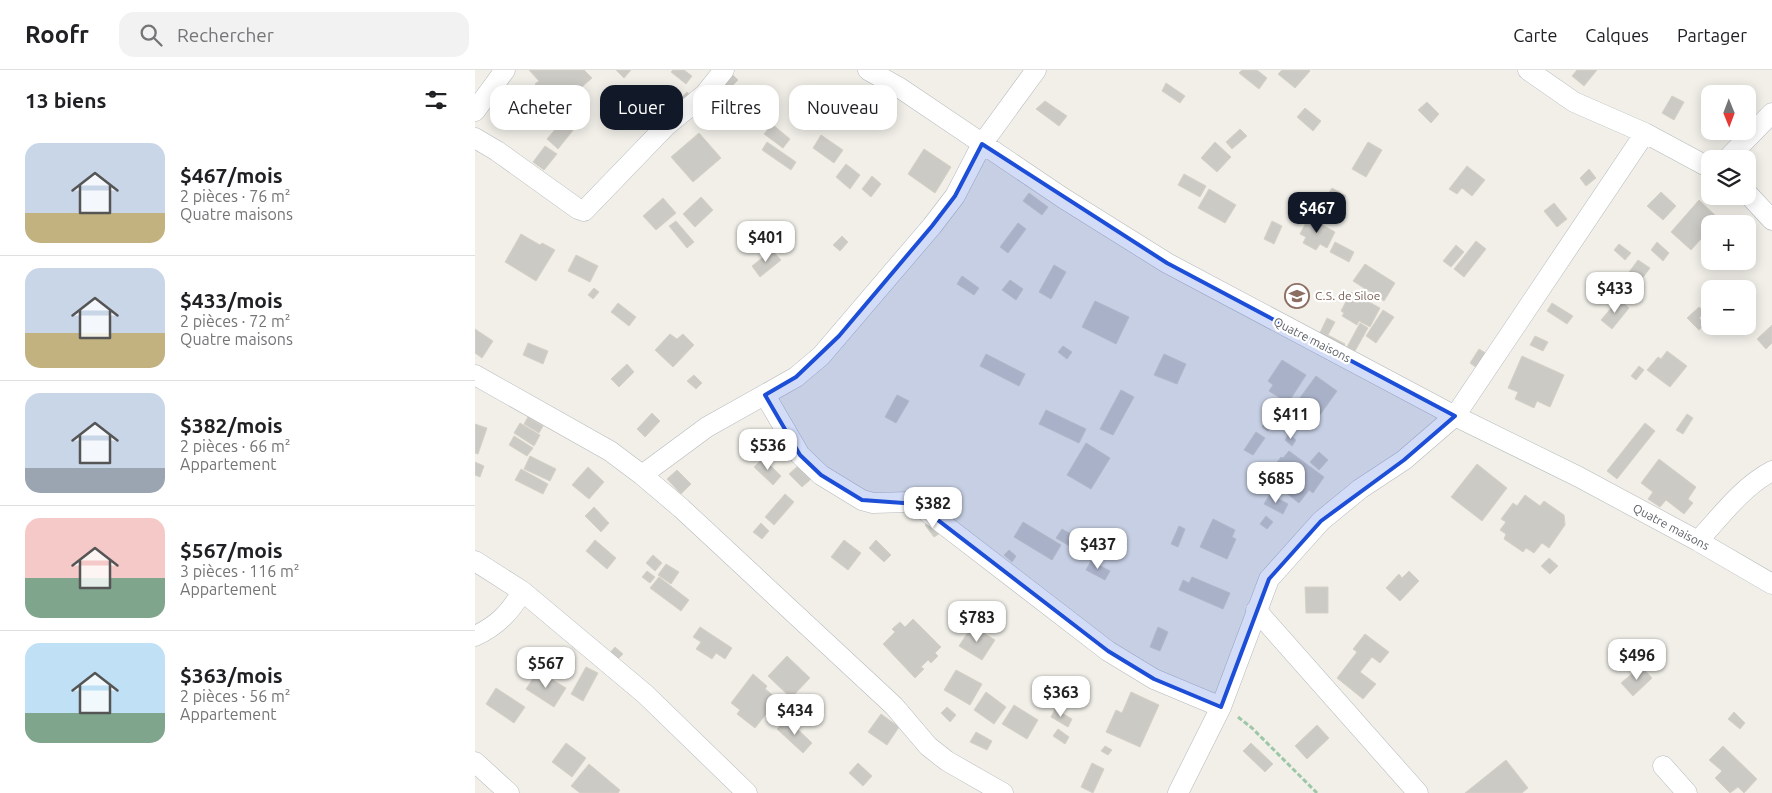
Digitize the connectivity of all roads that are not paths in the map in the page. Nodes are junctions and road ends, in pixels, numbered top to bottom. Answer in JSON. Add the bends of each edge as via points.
{"nodes":[{"id":1,"x":505,"y":70,"type":"edge"},
{"id":2,"x":724,"y":70,"type":"edge"},
{"id":3,"x":868,"y":70,"type":"edge"},
{"id":4,"x":1036,"y":70,"type":"edge"},
{"id":5,"x":1529,"y":70,"type":"edge"},
{"id":6,"x":475,"y":111,"type":"edge"},
{"id":7,"x":1772,"y":113,"type":"edge"},
{"id":8,"x":1645,"y":133,"type":"junction"},
{"id":9,"x":475,"y":138,"type":"edge"},
{"id":10,"x":982,"y":144,"type":"junction"},
{"id":11,"x":1736,"y":150,"type":"edge"},
{"id":12,"x":1701,"y":163,"type":"edge"},
{"id":13,"x":1756,"y":203,"type":"edge"},
{"id":14,"x":1772,"y":220,"type":"edge"},
{"id":15,"x":475,"y":375,"type":"edge"},
{"id":16,"x":765,"y":395,"type":"junction"},
{"id":17,"x":1455,"y":416,"type":"junction"},
{"id":18,"x":1772,"y":471,"type":"edge"},
{"id":19,"x":641,"y":475,"type":"junction"},
{"id":20,"x":1698,"y":541,"type":"junction"},
{"id":21,"x":475,"y":561,"type":"edge"},
{"id":22,"x":1772,"y":584,"type":"edge"},
{"id":23,"x":522,"y":591,"type":"junction"},
{"id":24,"x":1256,"y":610,"type":"junction"},
{"id":25,"x":475,"y":636,"type":"edge"},
{"id":26,"x":1221,"y":707,"type":"junction"},
{"id":27,"x":475,"y":762,"type":"edge"},
{"id":28,"x":1663,"y":766,"type":"dead end"},
{"id":29,"x":509,"y":793,"type":"edge"},
{"id":30,"x":747,"y":793,"type":"edge"},
{"id":31,"x":1003,"y":793,"type":"edge"},
{"id":32,"x":1178,"y":793,"type":"edge"},
{"id":33,"x":1418,"y":793,"type":"edge"},
{"id":34,"x":1687,"y":793,"type":"edge"}],
"edges":[{"from":1,"to":6,"type":"street"},
{"from":2,"to":9,"type":"street","via":[[705,94],[666,126],[584,211]]},
{"from":3,"to":10,"type":"street","name":"Quatre maisons"},
{"from":4,"to":10,"type":"street"},
{"from":5,"to":8,"type":"street","via":[[1574,102]]},
{"from":7,"to":11,"type":"street"},
{"from":8,"to":12,"type":"street"},
{"from":8,"to":17,"type":"street"},
{"from":10,"to":16,"type":"street","via":[[955,196],[839,336],[796,377]]},
{"from":10,"to":17,"type":"street","name":"Quatre maisons","via":[[1167,263]]},
{"from":13,"to":14,"type":"street"},
{"from":15,"to":19,"type":"street","via":[[610,451]]},
{"from":16,"to":19,"type":"street","via":[[707,427]]},
{"from":16,"to":26,"type":"street","via":[[801,455],[821,475],[862,500],[917,504],[1108,651],[1154,679]]},
{"from":17,"to":20,"type":"street","name":"Quatre maisons"},
{"from":17,"to":24,"type":"street","via":[[1411,454],[1321,521],[1269,579]]},
{"from":18,"to":20,"type":"street","via":[[1757,478]]},
{"from":19,"to":31,"type":"street","via":[[681,508],[894,706],[928,746],[947,761]]},
{"from":20,"to":22,"type":"street","name":"Quatre maisons"},
{"from":21,"to":23,"type":"street"},
{"from":23,"to":25,"type":"street","via":[[500,622]]},
{"from":23,"to":30,"type":"street","via":[[645,694]]},
{"from":24,"to":26,"type":"street"},
{"from":24,"to":33,"type":"street"},
{"from":26,"to":32,"type":"street"},
{"from":27,"to":29,"type":"street"},
{"from":28,"to":34,"type":"street"}]}
